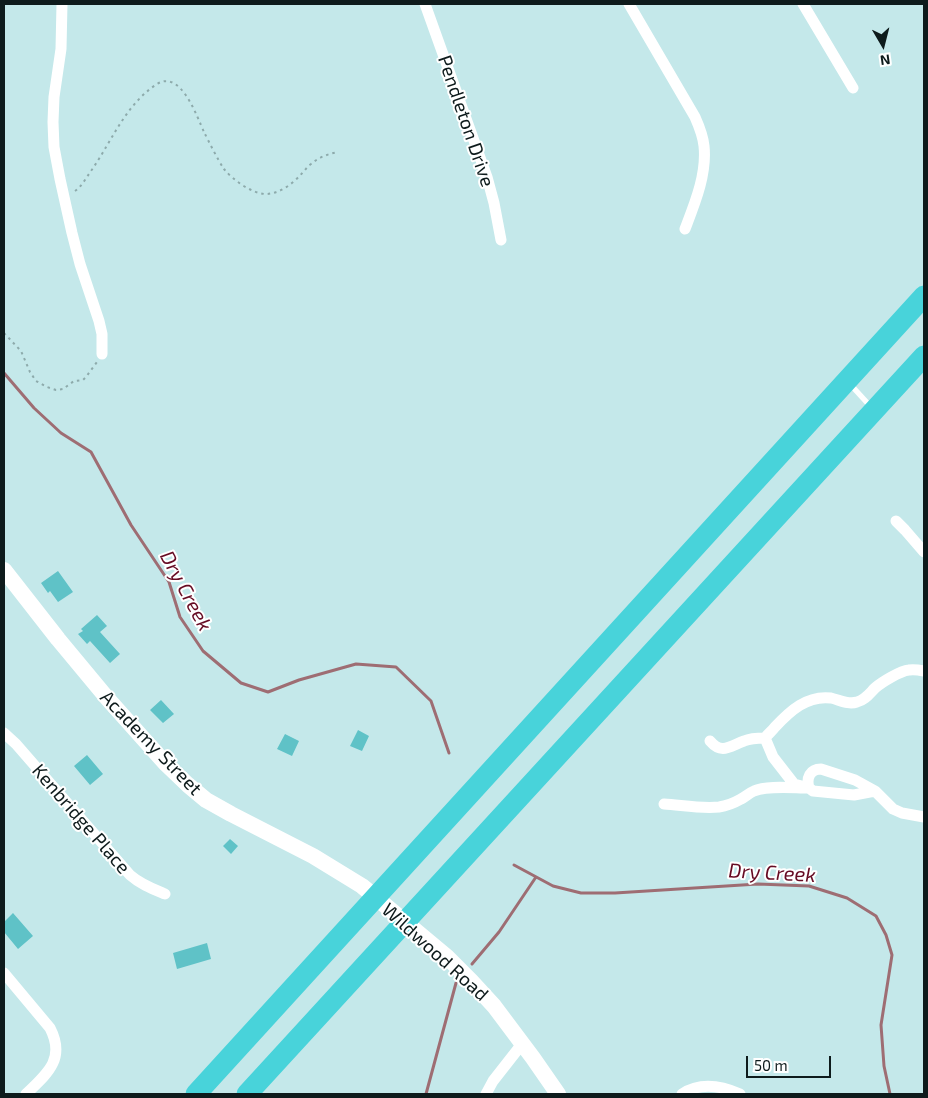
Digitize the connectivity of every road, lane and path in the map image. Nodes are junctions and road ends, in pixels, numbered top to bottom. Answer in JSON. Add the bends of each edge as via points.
{"nodes":[{"id":1,"x":62,"y":4,"type":"edge"},
{"id":2,"x":425,"y":4,"type":"edge"},
{"id":3,"x":629,"y":4,"type":"edge"},
{"id":4,"x":803,"y":4,"type":"edge"},
{"id":5,"x":853,"y":88,"type":"dead end"},
{"id":6,"x":338,"y":152,"type":"dead end"},
{"id":7,"x":64,"y":196,"type":"junction"},
{"id":8,"x":685,"y":229,"type":"dead end"},
{"id":9,"x":501,"y":240,"type":"dead end"},
{"id":10,"x":924,"y":296,"type":"edge"},
{"id":11,"x":4,"y":333,"type":"edge"},
{"id":12,"x":102,"y":354,"type":"joint"},
{"id":13,"x":924,"y":356,"type":"edge"},
{"id":14,"x":847,"y":381,"type":"junction"},
{"id":15,"x":874,"y":410,"type":"junction"},
{"id":16,"x":896,"y":521,"type":"dead end"},
{"id":17,"x":924,"y":552,"type":"edge"},
{"id":18,"x":4,"y":570,"type":"edge"},
{"id":19,"x":924,"y":671,"type":"edge"},
{"id":20,"x":4,"y":733,"type":"edge"},
{"id":21,"x":765,"y":738,"type":"junction"},
{"id":22,"x":710,"y":741,"type":"dead end"},
{"id":23,"x":809,"y":788,"type":"junction"},
{"id":24,"x":875,"y":791,"type":"junction"},
{"id":25,"x":664,"y":804,"type":"dead end"},
{"id":26,"x":924,"y":817,"type":"edge"},
{"id":27,"x":362,"y":886,"type":"joint"},
{"id":28,"x":165,"y":894,"type":"dead end"},
{"id":29,"x":4,"y":973,"type":"edge"},
{"id":30,"x":522,"y":1044,"type":"junction"},
{"id":31,"x":26,"y":1094,"type":"edge"},
{"id":32,"x":196,"y":1094,"type":"edge"},
{"id":33,"x":247,"y":1094,"type":"edge"},
{"id":34,"x":486,"y":1094,"type":"edge"},
{"id":35,"x":558,"y":1094,"type":"edge"},
{"id":36,"x":682,"y":1094,"type":"edge"},
{"id":37,"x":740,"y":1094,"type":"edge"}],
"edges":[{"from":1,"to":7,"type":"street","via":[[53,122],[54,148]]},
{"from":2,"to":9,"type":"street","name":"Pendleton Drive","via":[[487,177]]},
{"from":3,"to":8,"type":"street","via":[[701,130],[704,160],[700,186]]},
{"from":4,"to":5,"type":"street"},
{"from":6,"to":7,"type":"path","via":[[310,164],[282,190],[272,194],[255,192],[224,169],[185,93],[172,83],[159,83],[119,124],[79,188]]},
{"from":7,"to":12,"type":"street","via":[[80,264],[99,321]]},
{"from":10,"to":14,"type":"highway"},
{"from":11,"to":12,"type":"path","via":[[21,351],[36,381],[56,390],[83,380]]},
{"from":13,"to":15,"type":"highway"},
{"from":14,"to":15,"type":"lane"},
{"from":14,"to":32,"type":"highway"},
{"from":15,"to":33,"type":"highway"},
{"from":16,"to":17,"type":"street"},
{"from":18,"to":27,"type":"street","name":"Academy Street","via":[[107,698],[188,786],[206,800],[313,856]]},
{"from":19,"to":21,"type":"street","via":[[907,670],[882,683],[856,703],[832,698],[810,700],[784,717]]},
{"from":20,"to":28,"type":"street","name":"Kenbridge Place","via":[[130,875]]},
{"from":21,"to":22,"type":"street","via":[[723,749]]},
{"from":21,"to":23,"type":"street","via":[[773,757],[794,784]]},
{"from":23,"to":24,"type":"street","via":[[854,795]]},
{"from":23,"to":24,"type":"street","via":[[808,777],[812,771],[821,769],[855,780]]},
{"from":23,"to":25,"type":"street","via":[[760,789],[729,805],[717,807]]},
{"from":24,"to":26,"type":"street","via":[[893,809]]},
{"from":27,"to":30,"type":"street","name":"Wildwood Road","via":[[471,981]]},
{"from":29,"to":31,"type":"street","via":[[50,1028],[56,1045],[53,1066]]},
{"from":30,"to":34,"type":"street"},
{"from":30,"to":35,"type":"street","name":"Wildwood Road"},
{"from":36,"to":37,"type":"street","via":[[705,1086]]}]}
